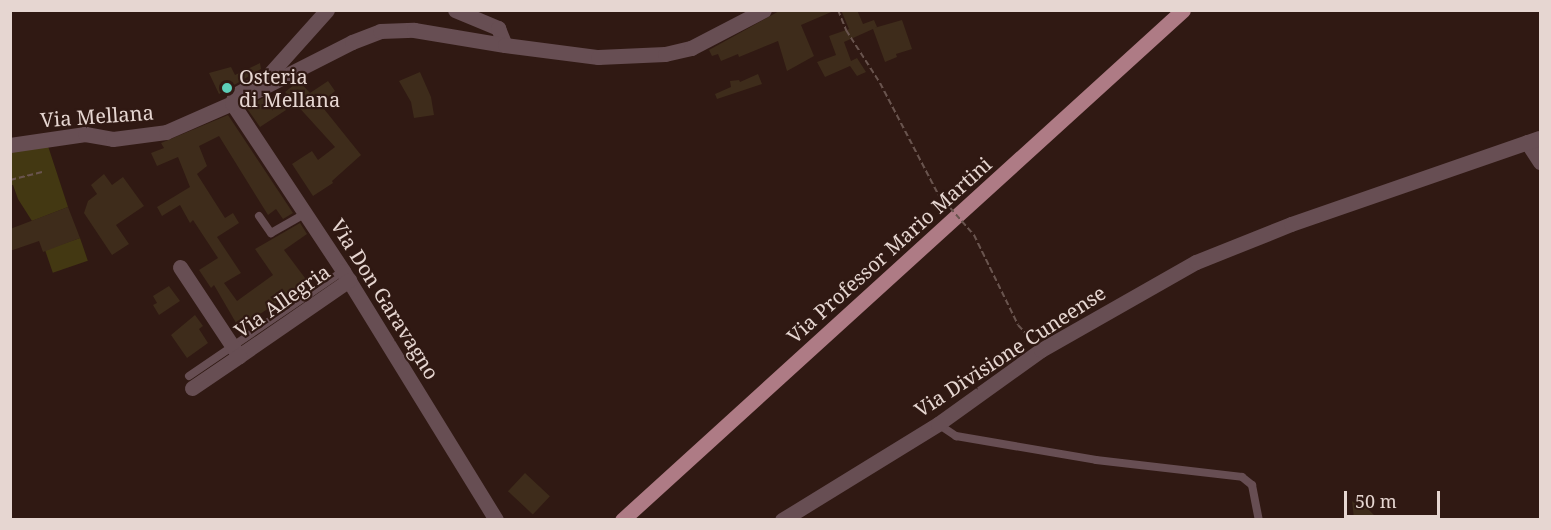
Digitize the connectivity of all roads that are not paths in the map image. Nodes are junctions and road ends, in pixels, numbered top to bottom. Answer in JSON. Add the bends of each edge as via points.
{"nodes":[{"id":1,"x":327,"y":10,"type":"edge"},
{"id":2,"x":455,"y":10,"type":"edge"},
{"id":3,"x":764,"y":10,"type":"edge"},
{"id":4,"x":1183,"y":10,"type":"edge"},
{"id":5,"x":505,"y":45,"type":"junction"},
{"id":6,"x":232,"y":103,"type":"junction"},
{"id":7,"x":1534,"y":140,"type":"edge"},
{"id":8,"x":10,"y":145,"type":"edge"},
{"id":9,"x":1540,"y":162,"type":"edge"},
{"id":10,"x":306,"y":213,"type":"junction"},
{"id":11,"x":259,"y":216,"type":"dead end"},
{"id":12,"x":180,"y":267,"type":"dead end"},
{"id":13,"x":346,"y":276,"type":"junction"},
{"id":14,"x":236,"y":352,"type":"junction"},
{"id":15,"x":191,"y":382,"type":"dead end"},
{"id":16,"x":938,"y":424,"type":"junction"},
{"id":17,"x":496,"y":519,"type":"edge"},
{"id":18,"x":622,"y":519,"type":"edge"},
{"id":19,"x":782,"y":519,"type":"edge"},
{"id":20,"x":1259,"y":519,"type":"edge"}],
"edges":[{"from":1,"to":6,"type":"street","via":[[267,77],[235,95]]},
{"from":2,"to":5,"type":"street","via":[[498,28]]},
{"from":3,"to":5,"type":"street","name":"Via Mellana","via":[[691,48],[665,54],[598,57]]},
{"from":4,"to":18,"type":"main road","name":"Via Professor Mario Martini"},
{"from":5,"to":6,"type":"street","name":"Via Mellana","via":[[414,30],[380,31]]},
{"from":6,"to":8,"type":"street","name":"Via Mellana","via":[[166,132],[140,137],[113,139],[85,134]]},
{"from":6,"to":10,"type":"street","name":"Via Don Garavagno"},
{"from":7,"to":9,"type":"street"},
{"from":7,"to":16,"type":"street","name":"Via Divisione Cuneense","via":[[1291,224],[1196,262],[1041,351]]},
{"from":10,"to":11,"type":"lane","via":[[270,233]]},
{"from":10,"to":13,"type":"street","name":"Via Don Garavagno"},
{"from":12,"to":14,"type":"street","name":"Via Allegria"},
{"from":13,"to":14,"type":"street","name":"Via Allegria"},
{"from":13,"to":17,"type":"street","name":"Via Don Garavagno"},
{"from":14,"to":15,"type":"street","name":"Via Allegria"},
{"from":16,"to":19,"type":"street","name":"Via Divisione Cuneense"},
{"from":16,"to":20,"type":"lane","via":[[956,436],[1242,477],[1252,485]]}]}
